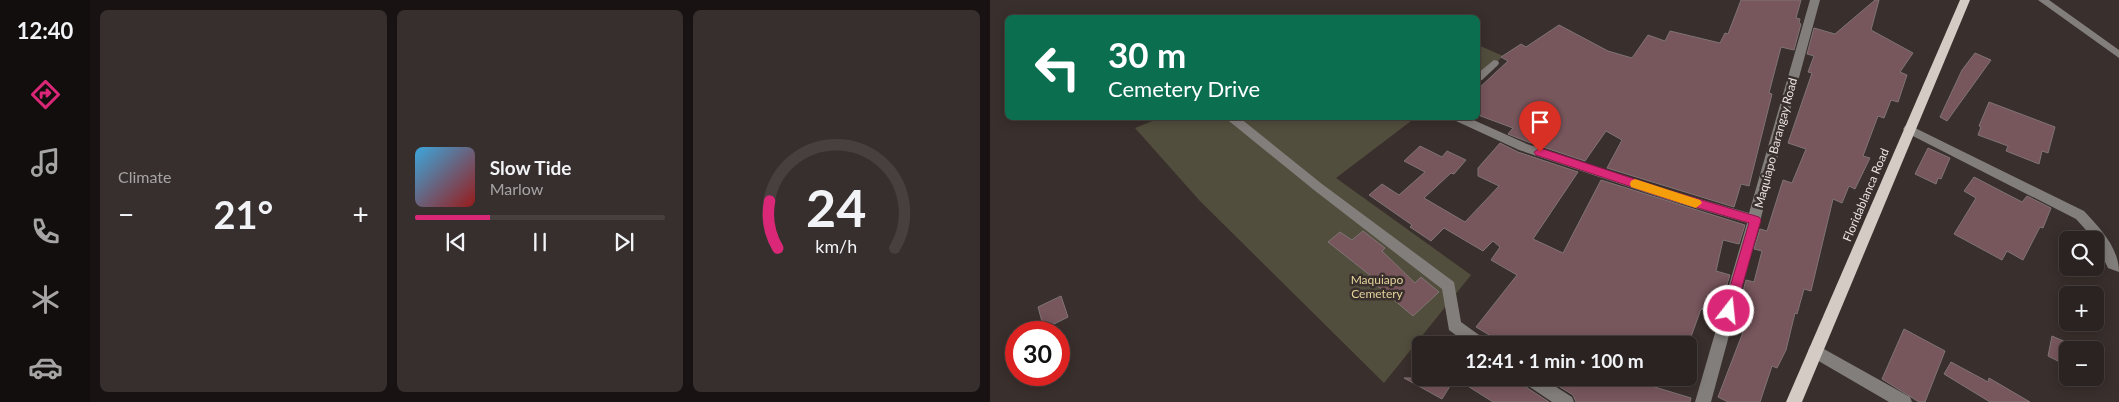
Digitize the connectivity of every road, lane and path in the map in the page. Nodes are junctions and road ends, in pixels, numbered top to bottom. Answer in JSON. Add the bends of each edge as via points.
{"nodes":[{"id":1,"x":1816,"y":0,"type":"edge"},
{"id":2,"x":1965,"y":0,"type":"edge"},
{"id":3,"x":2043,"y":0,"type":"edge"},
{"id":4,"x":2119,"y":55,"type":"edge"},
{"id":5,"x":1494,"y":63,"type":"dead end"},
{"id":6,"x":1480,"y":76,"type":"edge"},
{"id":7,"x":1235,"y":120,"type":"edge"},
{"id":8,"x":1464,"y":120,"type":"edge"},
{"id":9,"x":1909,"y":129,"type":"junction"},
{"id":10,"x":1755,"y":220,"type":"junction"},
{"id":11,"x":2119,"y":266,"type":"edge"},
{"id":12,"x":1469,"y":336,"type":"edge"},
{"id":13,"x":1815,"y":351,"type":"junction"},
{"id":14,"x":1541,"y":386,"type":"edge"},
{"id":15,"x":1566,"y":402,"type":"edge"},
{"id":16,"x":1703,"y":402,"type":"edge"},
{"id":17,"x":1794,"y":402,"type":"edge"},
{"id":18,"x":1904,"y":402,"type":"edge"}],
"edges":[{"from":1,"to":10,"type":"street","name":"Maquiapo Barangay Road"},
{"from":2,"to":9,"type":"main road","name":"Floridablanca Road"},
{"from":3,"to":4,"type":"street"},
{"from":5,"to":6,"type":"street"},
{"from":7,"to":12,"type":"street","via":[[1449,286],[1454,324]]},
{"from":8,"to":10,"type":"street","via":[[1531,150]]},
{"from":9,"to":11,"type":"street","via":[[2080,215],[2099,235],[2113,264]]},
{"from":9,"to":13,"type":"main road","name":"Floridablanca Road"},
{"from":10,"to":16,"type":"street","name":"Maquiapo Barangay Road"},
{"from":13,"to":17,"type":"main road","name":"Floridablanca Road"},
{"from":13,"to":18,"type":"street"},
{"from":14,"to":15,"type":"street"}]}
